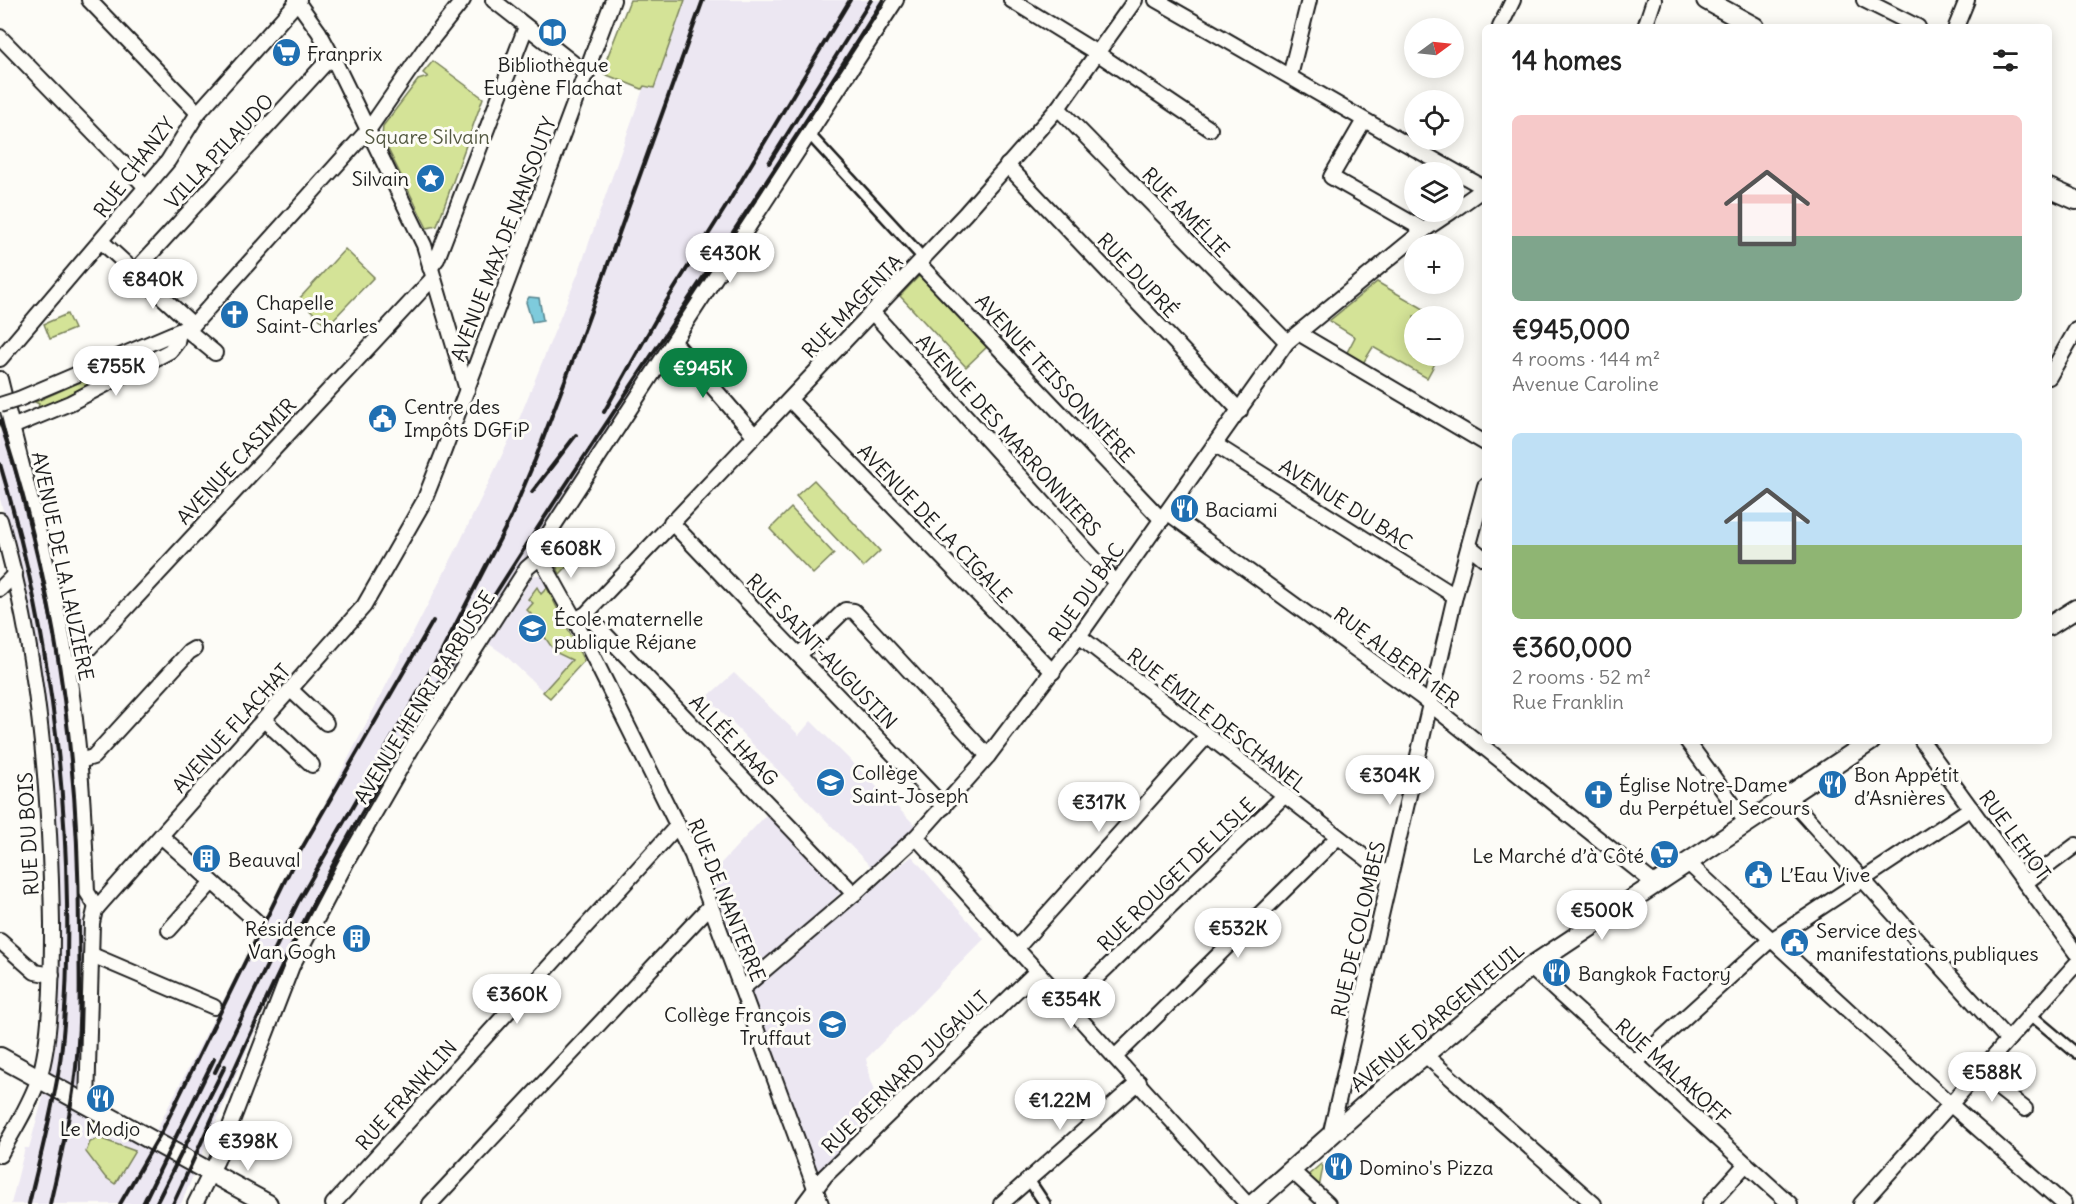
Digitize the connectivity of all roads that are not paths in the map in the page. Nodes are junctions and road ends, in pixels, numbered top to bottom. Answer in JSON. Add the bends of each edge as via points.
{"nodes":[{"id":1,"x":89,"y":0,"type":"edge"},
{"id":2,"x":298,"y":0,"type":"edge"},
{"id":3,"x":463,"y":0,"type":"edge"},
{"id":4,"x":493,"y":0,"type":"edge"},
{"id":5,"x":613,"y":0,"type":"edge"},
{"id":6,"x":896,"y":0,"type":"edge"},
{"id":7,"x":1011,"y":0,"type":"edge"},
{"id":8,"x":1135,"y":0,"type":"edge"},
{"id":9,"x":1156,"y":0,"type":"edge"},
{"id":10,"x":1309,"y":0,"type":"edge"},
{"id":11,"x":1513,"y":0,"type":"edge"},
{"id":12,"x":1654,"y":0,"type":"edge"},
{"id":13,"x":1706,"y":0,"type":"edge"},
{"id":14,"x":1864,"y":0,"type":"edge"},
{"id":15,"x":1967,"y":0,"type":"edge"},
{"id":16,"x":1501,"y":24,"type":"edge"},
{"id":17,"x":1645,"y":24,"type":"edge"},
{"id":18,"x":1750,"y":24,"type":"edge"},
{"id":19,"x":1912,"y":24,"type":"edge"},
{"id":20,"x":1957,"y":24,"type":"edge"},
{"id":21,"x":526,"y":27,"type":"junction"},
{"id":22,"x":0,"y":37,"type":"edge"},
{"id":23,"x":1097,"y":53,"type":"junction"},
{"id":24,"x":332,"y":56,"type":"junction"},
{"id":25,"x":587,"y":74,"type":"junction"},
{"id":26,"x":1290,"y":76,"type":"junction"},
{"id":27,"x":1058,"y":108,"type":"junction"},
{"id":28,"x":198,"y":113,"type":"junction"},
{"id":29,"x":1364,"y":122,"type":"junction"},
{"id":30,"x":369,"y":129,"type":"junction"},
{"id":31,"x":1210,"y":129,"type":"dead end"},
{"id":32,"x":809,"y":134,"type":"junction"},
{"id":33,"x":1007,"y":165,"type":"junction"},
{"id":34,"x":145,"y":186,"type":"junction"},
{"id":35,"x":1482,"y":186,"type":"edge"},
{"id":36,"x":2052,"y":189,"type":"edge"},
{"id":37,"x":1482,"y":190,"type":"edge"},
{"id":38,"x":2076,"y":200,"type":"edge"},
{"id":39,"x":1464,"y":203,"type":"edge"},
{"id":40,"x":1436,"y":222,"type":"edge"},
{"id":41,"x":1424,"y":230,"type":"junction"},
{"id":42,"x":101,"y":242,"type":"junction"},
{"id":43,"x":922,"y":262,"type":"junction"},
{"id":44,"x":134,"y":272,"type":"junction"},
{"id":45,"x":432,"y":273,"type":"junction"},
{"id":46,"x":873,"y":313,"type":"junction"},
{"id":47,"x":186,"y":329,"type":"junction"},
{"id":48,"x":2076,"y":330,"type":"edge"},
{"id":49,"x":1300,"y":334,"type":"junction"},
{"id":50,"x":674,"y":342,"type":"junction"},
{"id":51,"x":1287,"y":342,"type":"junction"},
{"id":52,"x":215,"y":353,"type":"dead end"},
{"id":53,"x":0,"y":359,"type":"edge"},
{"id":54,"x":2052,"y":372,"type":"edge"},
{"id":55,"x":0,"y":379,"type":"edge"},
{"id":56,"x":467,"y":390,"type":"junction"},
{"id":57,"x":790,"y":400,"type":"junction"},
{"id":58,"x":0,"y":405,"type":"edge"},
{"id":59,"x":1240,"y":411,"type":"junction"},
{"id":60,"x":12,"y":427,"type":"junction"},
{"id":61,"x":755,"y":436,"type":"junction"},
{"id":62,"x":1482,"y":441,"type":"edge"},
{"id":63,"x":1216,"y":445,"type":"junction"},
{"id":64,"x":1482,"y":497,"type":"edge"},
{"id":65,"x":1165,"y":516,"type":"junction"},
{"id":66,"x":0,"y":520,"type":"edge"},
{"id":67,"x":671,"y":522,"type":"junction"},
{"id":68,"x":1469,"y":546,"type":"junction"},
{"id":69,"x":540,"y":557,"type":"junction"},
{"id":70,"x":1482,"y":557,"type":"edge"},
{"id":71,"x":15,"y":574,"type":"junction"},
{"id":72,"x":1116,"y":583,"type":"junction"},
{"id":73,"x":0,"y":589,"type":"edge"},
{"id":74,"x":1455,"y":597,"type":"junction"},
{"id":75,"x":2076,"y":609,"type":"edge"},
{"id":76,"x":580,"y":617,"type":"junction"},
{"id":77,"x":2052,"y":624,"type":"edge"},
{"id":78,"x":1078,"y":636,"type":"junction"},
{"id":79,"x":194,"y":650,"type":"dead end"},
{"id":80,"x":799,"y":655,"type":"junction"},
{"id":81,"x":68,"y":671,"type":"junction"},
{"id":82,"x":1053,"y":672,"type":"junction"},
{"id":83,"x":291,"y":690,"type":"junction"},
{"id":84,"x":1431,"y":706,"type":"junction"},
{"id":85,"x":264,"y":720,"type":"junction"},
{"id":86,"x":326,"y":723,"type":"dead end"},
{"id":87,"x":1206,"y":737,"type":"junction"},
{"id":88,"x":1689,"y":744,"type":"edge"},
{"id":89,"x":1866,"y":744,"type":"edge"},
{"id":90,"x":1924,"y":744,"type":"edge"},
{"id":91,"x":988,"y":756,"type":"junction"},
{"id":92,"x":80,"y":760,"type":"junction"},
{"id":93,"x":312,"y":765,"type":"dead end"},
{"id":94,"x":1284,"y":796,"type":"junction"},
{"id":95,"x":1787,"y":796,"type":"junction"},
{"id":96,"x":944,"y":807,"type":"junction"},
{"id":97,"x":1971,"y":808,"type":"junction"},
{"id":98,"x":1746,"y":822,"type":"junction"},
{"id":99,"x":678,"y":825,"type":"junction"},
{"id":100,"x":161,"y":836,"type":"junction"},
{"id":101,"x":916,"y":837,"type":"junction"},
{"id":102,"x":1337,"y":838,"type":"junction"},
{"id":103,"x":2076,"y":845,"type":"edge"},
{"id":104,"x":1688,"y":863,"type":"junction"},
{"id":105,"x":1389,"y":876,"type":"junction"},
{"id":106,"x":1863,"y":880,"type":"junction"},
{"id":107,"x":212,"y":882,"type":"junction"},
{"id":108,"x":2025,"y":883,"type":"junction"},
{"id":109,"x":1655,"y":884,"type":"junction"},
{"id":110,"x":854,"y":894,"type":"junction"},
{"id":111,"x":711,"y":905,"type":"junction"},
{"id":112,"x":97,"y":908,"type":"junction"},
{"id":113,"x":256,"y":921,"type":"dead end"},
{"id":114,"x":169,"y":930,"type":"dead end"},
{"id":115,"x":1773,"y":939,"type":"junction"},
{"id":116,"x":0,"y":941,"type":"edge"},
{"id":117,"x":1016,"y":949,"type":"junction"},
{"id":118,"x":2076,"y":953,"type":"edge"},
{"id":119,"x":92,"y":955,"type":"junction"},
{"id":120,"x":2076,"y":964,"type":"edge"},
{"id":121,"x":1530,"y":967,"type":"junction"},
{"id":122,"x":1037,"y":971,"type":"junction"},
{"id":123,"x":52,"y":975,"type":"junction"},
{"id":124,"x":742,"y":989,"type":"junction"},
{"id":125,"x":1069,"y":1004,"type":"junction"},
{"id":126,"x":214,"y":1007,"type":"dead end"},
{"id":127,"x":2031,"y":1015,"type":"junction"},
{"id":128,"x":2008,"y":1040,"type":"junction"},
{"id":129,"x":2076,"y":1053,"type":"edge"},
{"id":130,"x":1425,"y":1055,"type":"junction"},
{"id":131,"x":0,"y":1056,"type":"edge"},
{"id":132,"x":1115,"y":1056,"type":"junction"},
{"id":133,"x":1636,"y":1062,"type":"junction"},
{"id":134,"x":1979,"y":1073,"type":"junction"},
{"id":135,"x":39,"y":1078,"type":"junction"},
{"id":136,"x":1139,"y":1082,"type":"junction"},
{"id":137,"x":87,"y":1104,"type":"junction"},
{"id":138,"x":1950,"y":1104,"type":"junction"},
{"id":139,"x":2025,"y":1109,"type":"dead end"},
{"id":140,"x":5,"y":1132,"type":"edge"},
{"id":141,"x":1330,"y":1136,"type":"junction"},
{"id":142,"x":0,"y":1155,"type":"edge"},
{"id":143,"x":1746,"y":1164,"type":"junction"},
{"id":144,"x":1292,"y":1171,"type":"junction"},
{"id":145,"x":211,"y":1172,"type":"junction"},
{"id":146,"x":1029,"y":1180,"type":"junction"},
{"id":147,"x":816,"y":1189,"type":"junction"},
{"id":148,"x":1319,"y":1201,"type":"edge"},
{"id":149,"x":195,"y":1204,"type":"edge"},
{"id":150,"x":268,"y":1204,"type":"edge"},
{"id":151,"x":333,"y":1204,"type":"edge"},
{"id":152,"x":430,"y":1204,"type":"edge"},
{"id":153,"x":804,"y":1204,"type":"edge"},
{"id":154,"x":821,"y":1204,"type":"edge"},
{"id":155,"x":1000,"y":1204,"type":"edge"},
{"id":156,"x":1045,"y":1204,"type":"edge"},
{"id":157,"x":1247,"y":1204,"type":"edge"},
{"id":158,"x":1253,"y":1204,"type":"edge"},
{"id":159,"x":1594,"y":1204,"type":"edge"},
{"id":160,"x":1710,"y":1204,"type":"edge"},
{"id":161,"x":1790,"y":1204,"type":"edge"},
{"id":162,"x":1862,"y":1204,"type":"edge"},
{"id":163,"x":2064,"y":1204,"type":"edge"}],
"edges":[{"from":1,"to":28,"type":"street"},
{"from":2,"to":24,"type":"street"},
{"from":2,"to":28,"type":"street","name":"RUE CHANZY"},
{"from":3,"to":30,"type":"street"},
{"from":4,"to":21,"type":"street"},
{"from":5,"to":25,"type":"street","name":"AVENUE MAX DE NANSOUTY"},
{"from":6,"to":32,"type":"street","name":"AVENUE HENRI BARBUSSE"},
{"from":7,"to":23,"type":"street"},
{"from":8,"to":23,"type":"street","name":"RUE MAGENTA"},
{"from":9,"to":26,"type":"street"},
{"from":10,"to":26,"type":"street"},
{"from":11,"to":16,"type":"street"},
{"from":12,"to":17,"type":"street"},
{"from":13,"to":18,"type":"main road"},
{"from":14,"to":19,"type":"street"},
{"from":15,"to":20,"type":"street"},
{"from":21,"to":25,"type":"street"},
{"from":21,"to":45,"type":"street","name":"AVENUE CASIMIR"},
{"from":22,"to":34,"type":"street"},
{"from":23,"to":27,"type":"street","name":"RUE MAGENTA"},
{"from":23,"to":31,"type":"street"},
{"from":24,"to":30,"type":"street"},
{"from":24,"to":44,"type":"street","name":"VILLA PILAUDO"},
{"from":25,"to":56,"type":"street","name":"AVENUE MAX DE NANSOUTY"},
{"from":26,"to":29,"type":"street"},
{"from":27,"to":33,"type":"street","name":"RUE MAGENTA"},
{"from":27,"to":51,"type":"street","name":"RUE AMÉLIE"},
{"from":28,"to":34,"type":"street","name":"RUE CHANZY","via":[[168,161]]},
{"from":29,"to":35,"type":"street"},
{"from":29,"to":41,"type":"street","via":[[1330,177]]},
{"from":30,"to":45,"type":"street","via":[[424,245]]},
{"from":30,"to":47,"type":"street"},
{"from":32,"to":43,"type":"street"},
{"from":32,"to":50,"type":"street","name":"AVENUE HENRI BARBUSSE"},
{"from":33,"to":43,"type":"street","name":"RUE MAGENTA"},
{"from":33,"to":59,"type":"street","name":"RUE DUPRÉ"},
{"from":34,"to":42,"type":"street","name":"RUE CHANZY"},
{"from":36,"to":38,"type":"main road"},
{"from":37,"to":39,"type":"street","name":"RUE DU BAC"},
{"from":40,"to":41,"type":"street","name":"RUE DU BAC"},
{"from":41,"to":49,"type":"street","name":"RUE DU BAC"},
{"from":42,"to":44,"type":"street"},
{"from":42,"to":53,"type":"street","name":"RUE CHANZY"},
{"from":43,"to":46,"type":"street","name":"RUE MAGENTA"},
{"from":43,"to":65,"type":"street","name":"AVENUE TEISSONNIÈRE"},
{"from":44,"to":47,"type":"street"},
{"from":45,"to":56,"type":"street"},
{"from":45,"to":81,"type":"street","name":"AVENUE CASIMIR"},
{"from":46,"to":57,"type":"street","name":"RUE MAGENTA"},
{"from":46,"to":72,"type":"street","name":"AVENUE DES MARRONNIERS"},
{"from":47,"to":52,"type":"street"},
{"from":47,"to":58,"type":"street","bridge":true},
{"from":47,"to":60,"type":"street","via":[[170,351],[70,403]]},
{"from":48,"to":54,"type":"street"},
{"from":49,"to":51,"type":"street","name":"RUE DU BAC"},
{"from":49,"to":62,"type":"street"},
{"from":50,"to":61,"type":"street"},
{"from":50,"to":69,"type":"street","name":"AVENUE HENRI BARBUSSE","via":[[547,536]]},
{"from":51,"to":59,"type":"street","name":"RUE DU BAC"},
{"from":55,"to":60,"type":"street","name":"AVENUE DE LA LAUZIÈRE"},
{"from":56,"to":83,"type":"street","name":"AVENUE FLACHAT","via":[[424,501],[364,606]]},
{"from":57,"to":61,"type":"street","name":"RUE MAGENTA"},
{"from":57,"to":82,"type":"street","name":"AVENUE DE LA CIGALE"},
{"from":59,"to":63,"type":"street","name":"RUE DU BAC"},
{"from":60,"to":81,"type":"street","name":"AVENUE DE LA LAUZIÈRE","via":[[44,549]]},
{"from":61,"to":67,"type":"street","name":"RUE MAGENTA"},
{"from":63,"to":65,"type":"street","name":"RUE DU BAC"},
{"from":63,"to":74,"type":"street","name":"AVENUE DU BAC"},
{"from":64,"to":68,"type":"street","name":"RUE DE COLOMBES"},
{"from":65,"to":72,"type":"street","name":"RUE DU BAC"},
{"from":65,"to":84,"type":"street","name":"RUE ALBERT 1ER"},
{"from":66,"to":71,"type":"street","name":"RUE DU BOIS"},
{"from":67,"to":76,"type":"street","name":"RUE MAGENTA"},
{"from":67,"to":80,"type":"street","name":"RUE SAINT-AUGUSTIN"},
{"from":68,"to":70,"type":"street"},
{"from":68,"to":74,"type":"street","name":"RUE DE COLOMBES"},
{"from":69,"to":76,"type":"street","name":"RUE DE NANTERRE"},
{"from":69,"to":145,"type":"street","name":"AVENUE HENRI BARBUSSE","via":[[527,568],[413,746],[347,861],[292,966]]},
{"from":71,"to":73,"type":"street"},
{"from":71,"to":123,"type":"street","name":"RUE DU BOIS","via":[[43,750],[51,869]]},
{"from":72,"to":78,"type":"street","name":"RUE DU BAC"},
{"from":74,"to":84,"type":"street","name":"RUE DE COLOMBES"},
{"from":75,"to":77,"type":"main road"},
{"from":76,"to":99,"type":"street","name":"RUE DE NANTERRE"},
{"from":76,"to":110,"type":"street","name":"ALLÉE HAAG"},
{"from":78,"to":82,"type":"street","name":"RUE DU BAC"},
{"from":78,"to":87,"type":"street","name":"RUE ÉMILE DESCHANEL"},
{"from":79,"to":92,"type":"street","via":[[93,757]]},
{"from":80,"to":91,"type":"street","via":[[845,610],[854,611]]},
{"from":80,"to":96,"type":"street","name":"RUE SAINT-AUGUSTIN"},
{"from":81,"to":92,"type":"street","name":"AVENUE DE LA LAUZIÈRE"},
{"from":82,"to":91,"type":"street","name":"RUE DU BAC"},
{"from":83,"to":85,"type":"street","name":"AVENUE FLACHAT"},
{"from":83,"to":86,"type":"street"},
{"from":84,"to":105,"type":"street","name":"RUE DE COLOMBES"},
{"from":84,"to":109,"type":"street","name":"RUE ALBERT 1ER"},
{"from":85,"to":93,"type":"street"},
{"from":85,"to":100,"type":"street","name":"AVENUE FLACHAT"},
{"from":87,"to":94,"type":"street","name":"RUE ÉMILE DESCHANEL"},
{"from":87,"to":117,"type":"street"},
{"from":88,"to":98,"type":"street"},
{"from":89,"to":95,"type":"main road","name":"AVENUE D'ARGENTEUIL"},
{"from":90,"to":97,"type":"street","name":"RUE LEHOT"},
{"from":91,"to":96,"type":"street","name":"RUE DU BAC"},
{"from":92,"to":112,"type":"street","name":"AVENUE DE LA LAUZIÈRE","via":[[87,892]]},
{"from":94,"to":102,"type":"street","name":"RUE ÉMILE DESCHANEL"},
{"from":94,"to":125,"type":"street","name":"RUE ROUGET DE LISLE"},
{"from":95,"to":98,"type":"main road","name":"AVENUE D'ARGENTEUIL"},
{"from":95,"to":106,"type":"street"},
{"from":96,"to":101,"type":"street","name":"RUE DU BAC"},
{"from":97,"to":106,"type":"street"},
{"from":97,"to":108,"type":"street","name":"RUE LEHOT"},
{"from":98,"to":104,"type":"main road","name":"AVENUE D'ARGENTEUIL"},
{"from":99,"to":111,"type":"street","name":"RUE DE NANTERRE"},
{"from":99,"to":151,"type":"street","name":"RUE FRANKLIN"},
{"from":100,"to":107,"type":"street"},
{"from":100,"to":112,"type":"street","name":"AVENUE FLACHAT"},
{"from":101,"to":110,"type":"street","name":"RUE DU BAC"},
{"from":101,"to":117,"type":"street"},
{"from":102,"to":105,"type":"street","name":"RUE ÉMILE DESCHANEL"},
{"from":102,"to":132,"type":"street"},
{"from":103,"to":108,"type":"street"},
{"from":104,"to":109,"type":"main road","name":"AVENUE D'ARGENTEUIL"},
{"from":104,"to":115,"type":"street"},
{"from":105,"to":141,"type":"street","name":"RUE DE COLOMBES"},
{"from":106,"to":115,"type":"street"},
{"from":106,"to":128,"type":"street"},
{"from":107,"to":113,"type":"street"},
{"from":107,"to":114,"type":"street"},
{"from":108,"to":118,"type":"street","name":"RUE LEHOT"},
{"from":109,"to":121,"type":"main road","name":"AVENUE D'ARGENTEUIL"},
{"from":110,"to":124,"type":"street","name":"RUE DU BAC"},
{"from":111,"to":124,"type":"street","name":"RUE DE NANTERRE"},
{"from":111,"to":152,"type":"street"},
{"from":112,"to":119,"type":"street","via":[[92,922]]},
{"from":115,"to":133,"type":"street"},
{"from":115,"to":138,"type":"street"},
{"from":116,"to":123,"type":"street","via":[[35,972]]},
{"from":117,"to":122,"type":"street"},
{"from":119,"to":126,"type":"street"},
{"from":119,"to":137,"type":"street"},
{"from":120,"to":127,"type":"street"},
{"from":121,"to":130,"type":"main road","name":"AVENUE D'ARGENTEUIL"},
{"from":121,"to":133,"type":"street","name":"RUE MALAKOFF"},
{"from":122,"to":125,"type":"street"},
{"from":122,"to":147,"type":"street","name":"RUE BERNARD JUGAULT"},
{"from":123,"to":135,"type":"street","name":"RUE DU BOIS"},
{"from":124,"to":147,"type":"street","name":"RUE DE NANTERRE"},
{"from":125,"to":132,"type":"street"},
{"from":127,"to":128,"type":"street"},
{"from":127,"to":129,"type":"street"},
{"from":128,"to":134,"type":"street"},
{"from":130,"to":141,"type":"main road","name":"AVENUE D'ARGENTEUIL"},
{"from":130,"to":159,"type":"street"},
{"from":131,"to":135,"type":"main road"},
{"from":132,"to":136,"type":"street"},
{"from":133,"to":143,"type":"street","name":"RUE MALAKOFF"},
{"from":134,"to":138,"type":"street"},
{"from":134,"to":139,"type":"street"},
{"from":135,"to":137,"type":"main road"},
{"from":135,"to":140,"type":"street","name":"RUE DU BOIS"},
{"from":136,"to":146,"type":"street"},
{"from":136,"to":157,"type":"street"},
{"from":137,"to":145,"type":"main road"},
{"from":138,"to":162,"type":"street"},
{"from":138,"to":163,"type":"street"},
{"from":140,"to":142,"type":"street","name":"RUE DU BOIS"},
{"from":141,"to":144,"type":"main road","name":"AVENUE D'ARGENTEUIL"},
{"from":143,"to":160,"type":"street"},
{"from":143,"to":161,"type":"street","name":"RUE MALAKOFF"},
{"from":144,"to":148,"type":"street"},
{"from":144,"to":158,"type":"main road","name":"AVENUE D'ARGENTEUIL"},
{"from":145,"to":149,"type":"street","name":"AVENUE HENRI BARBUSSE"},
{"from":145,"to":150,"type":"main road"},
{"from":146,"to":155,"type":"street"},
{"from":146,"to":156,"type":"street"},
{"from":147,"to":153,"type":"street","name":"RUE BERNARD JUGAULT"},
{"from":147,"to":154,"type":"street","name":"RUE DE NANTERRE"}]}
